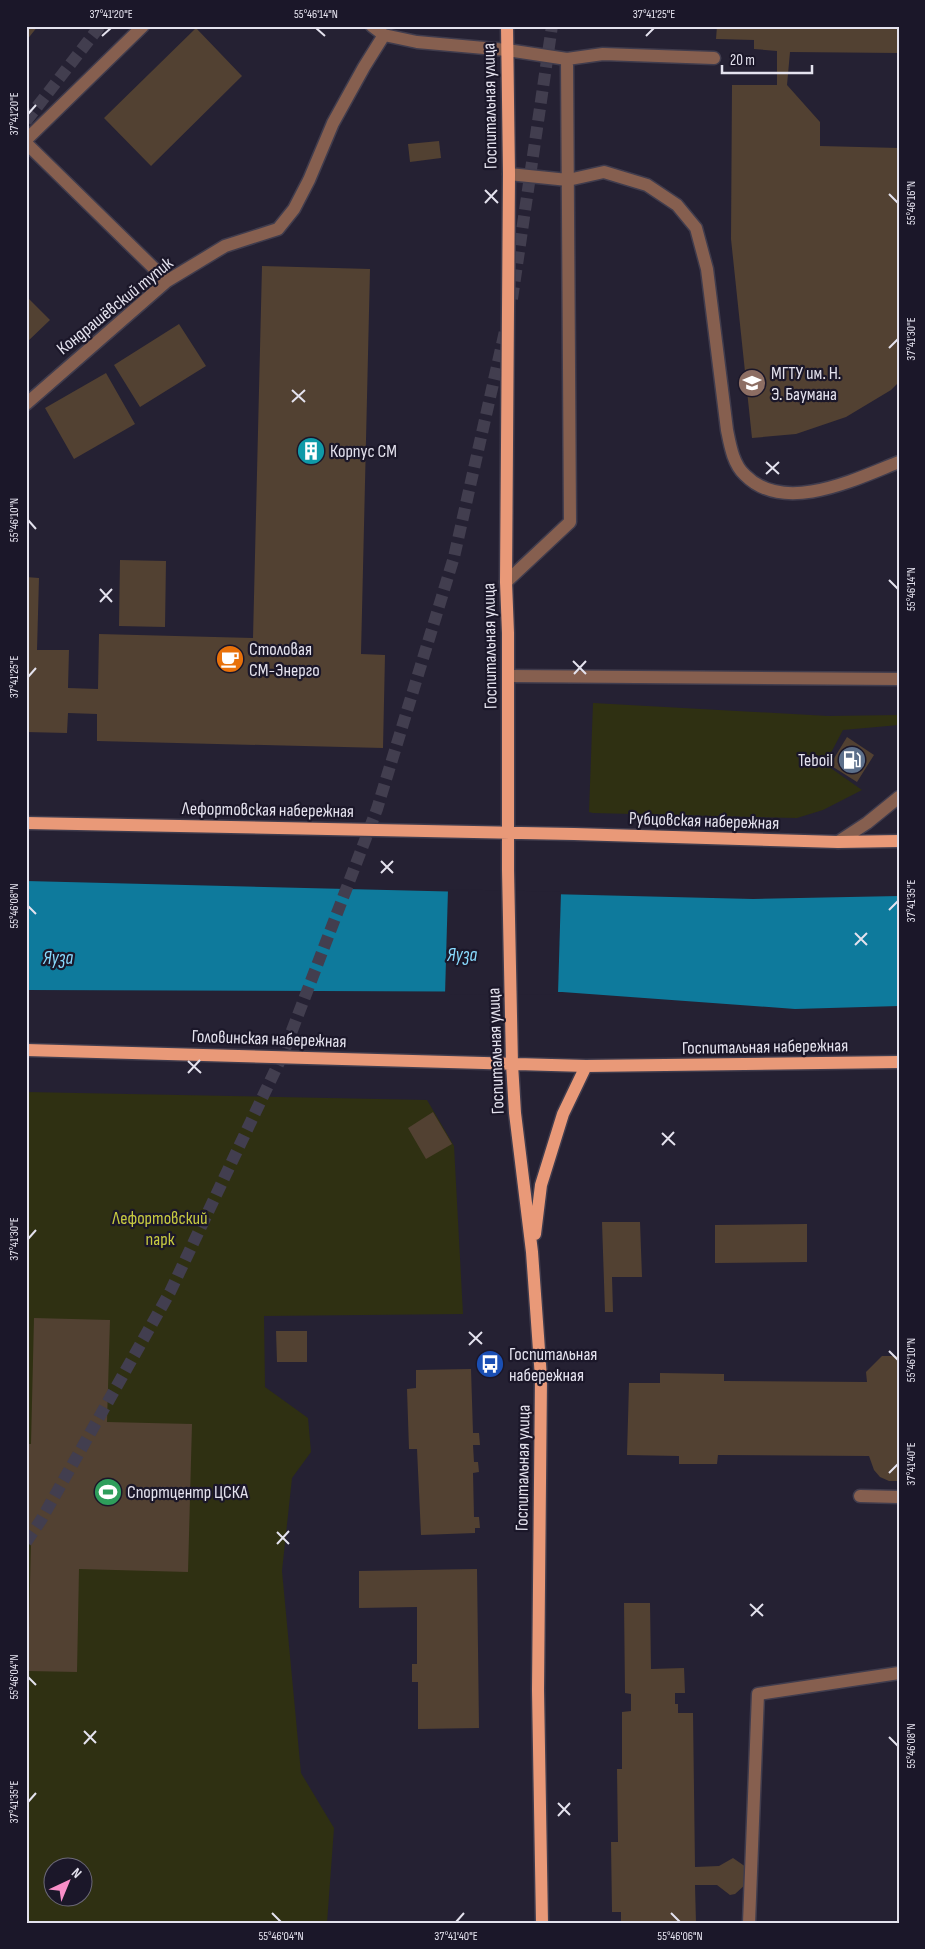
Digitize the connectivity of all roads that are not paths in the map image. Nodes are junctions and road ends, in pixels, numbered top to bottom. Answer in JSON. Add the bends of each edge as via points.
{"nodes":[{"id":1,"x":143,"y":26,"type":"edge"},
{"id":2,"x":372,"y":26,"type":"edge"},
{"id":3,"x":507,"y":26,"type":"edge"},
{"id":4,"x":384,"y":35,"type":"junction"},
{"id":5,"x":507,"y":50,"type":"junction"},
{"id":6,"x":714,"y":58,"type":"dead end"},
{"id":7,"x":567,"y":59,"type":"junction"},
{"id":8,"x":26,"y":140,"type":"edge"},
{"id":9,"x":26,"y":144,"type":"edge"},
{"id":10,"x":509,"y":174,"type":"junction"},
{"id":11,"x":568,"y":180,"type":"junction"},
{"id":12,"x":167,"y":281,"type":"junction"},
{"id":13,"x":26,"y":404,"type":"edge"},
{"id":14,"x":899,"y":462,"type":"edge"},
{"id":15,"x":506,"y":582,"type":"junction"},
{"id":16,"x":508,"y":676,"type":"junction"},
{"id":17,"x":899,"y":679,"type":"edge"},
{"id":18,"x":899,"y":797,"type":"edge"},
{"id":19,"x":26,"y":823,"type":"edge"},
{"id":20,"x":509,"y":833,"type":"junction"},
{"id":21,"x":899,"y":840,"type":"edge"},
{"id":22,"x":838,"y":842,"type":"junction"},
{"id":23,"x":26,"y":1050,"type":"edge"},
{"id":24,"x":899,"y":1062,"type":"edge"},
{"id":25,"x":512,"y":1064,"type":"junction"},
{"id":26,"x":586,"y":1066,"type":"junction"},
{"id":27,"x":532,"y":1252,"type":"junction"},
{"id":28,"x":860,"y":1496,"type":"dead end"},
{"id":29,"x":899,"y":1497,"type":"edge"},
{"id":30,"x":899,"y":1673,"type":"edge"},
{"id":31,"x":542,"y":1923,"type":"edge"},
{"id":32,"x":749,"y":1923,"type":"edge"}],
"edges":[{"from":1,"to":8,"type":"street"},
{"from":2,"to":4,"type":"street"},
{"from":3,"to":5,"type":"main road","name":"Госпитальная улица"},
{"from":4,"to":5,"type":"street","via":[[426,43]]},
{"from":4,"to":12,"type":"street","name":"Кондрашёвский тупик","via":[[332,123],[294,208],[278,229],[225,246]]},
{"from":5,"to":7,"type":"street"},
{"from":5,"to":10,"type":"main road","name":"Госпитальная улица"},
{"from":6,"to":7,"type":"street","via":[[603,54]]},
{"from":7,"to":11,"type":"street"},
{"from":9,"to":12,"type":"street"},
{"from":10,"to":11,"type":"street"},
{"from":10,"to":15,"type":"main road","name":"Госпитальная улица"},
{"from":11,"to":14,"type":"street","via":[[604,172],[647,185],[677,205],[696,228],[707,269],[727,430],[732,454],[743,474],[760,488],[789,494],[838,486]]},
{"from":11,"to":15,"type":"street","via":[[570,522]]},
{"from":12,"to":13,"type":"street","name":"Кондрашёвский тупик"},
{"from":15,"to":16,"type":"main road","name":"Госпитальная улица"},
{"from":16,"to":17,"type":"street"},
{"from":16,"to":20,"type":"main road","name":"Госпитальная улица"},
{"from":18,"to":22,"type":"street"},
{"from":19,"to":20,"type":"main road","name":"Лефортовская набережная"},
{"from":20,"to":22,"type":"main road","name":"Рубцовская набережная"},
{"from":20,"to":25,"type":"main road","name":"Госпитальная улица"},
{"from":21,"to":22,"type":"main road","name":"Рубцовская набережная"},
{"from":23,"to":25,"type":"main road","name":"Головинская набережная"},
{"from":24,"to":26,"type":"main road","name":"Госпитальная набережная"},
{"from":25,"to":26,"type":"main road","name":"Госпитальная набережная"},
{"from":25,"to":27,"type":"main road","name":"Госпитальная улица"},
{"from":26,"to":27,"type":"main road","via":[[563,1114],[541,1185]]},
{"from":27,"to":31,"type":"main road","name":"Госпитальная улица","via":[[542,1378],[538,1690]]},
{"from":28,"to":29,"type":"street"},
{"from":30,"to":32,"type":"street","via":[[758,1694]]}]}
